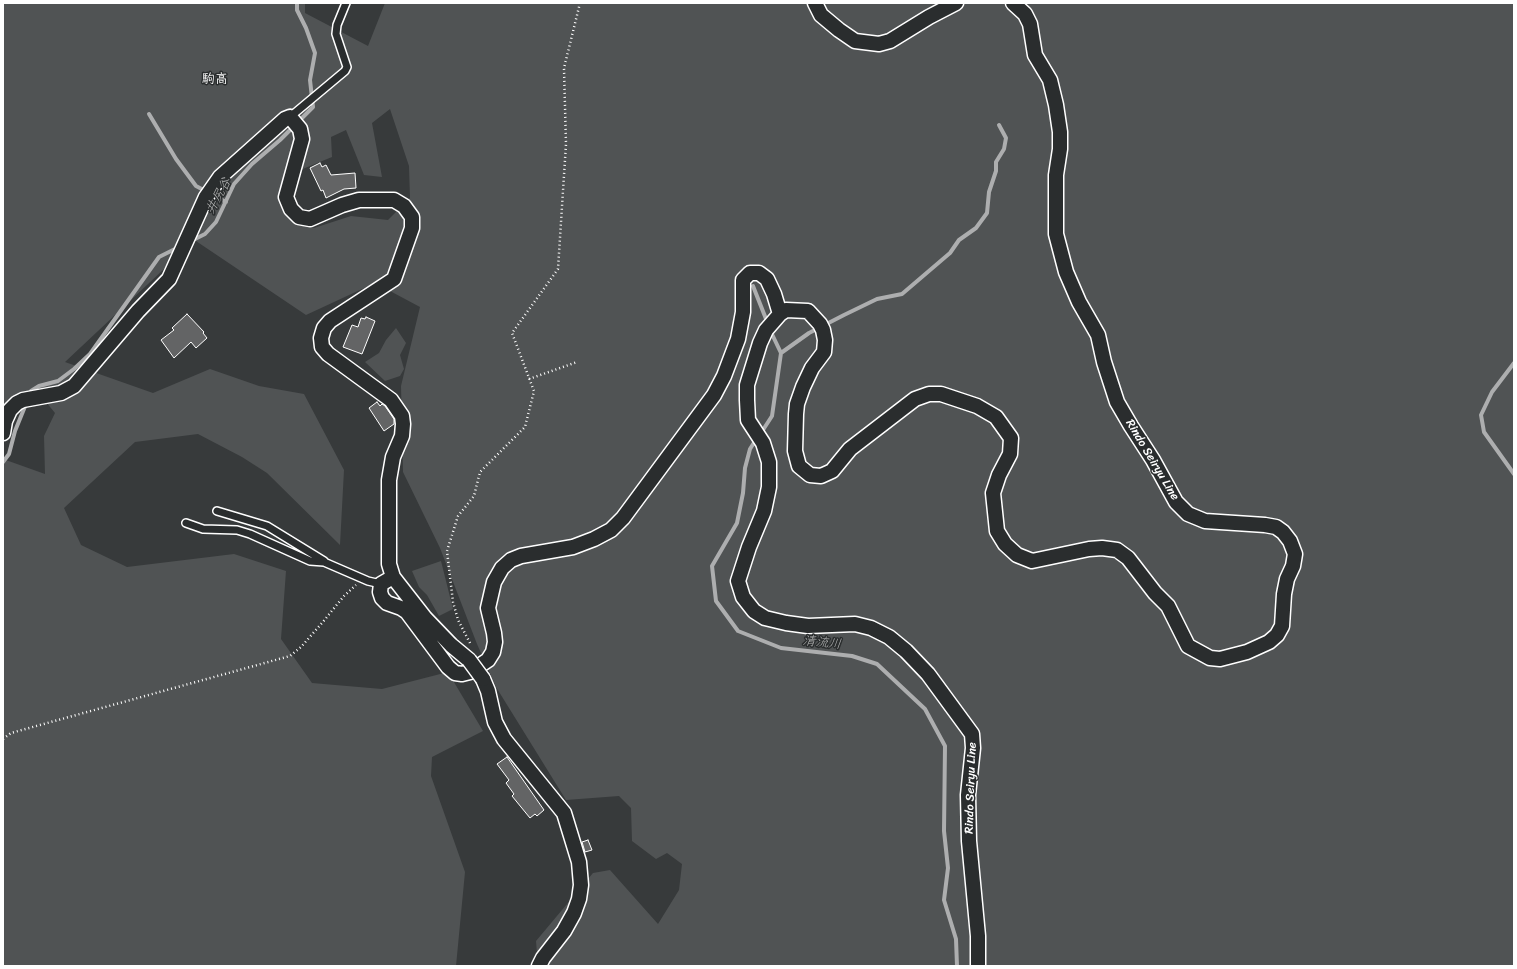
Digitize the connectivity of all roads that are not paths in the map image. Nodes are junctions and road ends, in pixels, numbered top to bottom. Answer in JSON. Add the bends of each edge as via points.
{"nodes":[{"id":1,"x":346,"y":3,"type":"edge"},
{"id":2,"x":815,"y":3,"type":"edge"},
{"id":3,"x":956,"y":3,"type":"edge"},
{"id":4,"x":1013,"y":3,"type":"edge"},
{"id":5,"x":290,"y":117,"type":"junction"},
{"id":6,"x":780,"y":314,"type":"junction"},
{"id":7,"x":3,"y":433,"type":"edge"},
{"id":8,"x":217,"y":511,"type":"dead end"},
{"id":9,"x":186,"y":523,"type":"dead end"},
{"id":10,"x":324,"y":562,"type":"junction"},
{"id":11,"x":393,"y":577,"type":"junction"},
{"id":12,"x":374,"y":582,"type":"junction"},
{"id":13,"x":539,"y":966,"type":"edge"},
{"id":14,"x":978,"y":966,"type":"edge"}],
"edges":[{"from":1,"to":5,"type":"lane","via":[[336,34],[347,67]]},
{"from":2,"to":3,"type":"street","via":[[821,15],[855,41],[879,44],[890,41]]},
{"from":4,"to":6,"type":"street","name":"Rindo Seiryu Line","via":[[1025,14],[1030,24],[1036,56],[1050,80],[1056,105],[1060,132],[1056,174],[1056,234],[1079,302],[1098,334],[1117,402],[1176,502],[1188,514],[1204,521],[1276,527],[1290,542],[1295,554],[1284,594],[1282,626],[1277,635],[1269,642],[1247,652],[1220,659],[1210,658],[1188,646],[1168,606],[1128,558],[1117,550],[1089,549],[1032,561],[1017,555],[1005,544],[997,531],[993,493],[1010,454],[1011,438],[996,417],[977,406],[941,394],[929,394],[915,399],[850,449],[832,471],[821,476],[810,475],[799,466],[795,451],[797,404],[812,368],[824,352],[825,340],[822,327],[808,311],[786,310]]},
{"from":5,"to":7,"type":"street","via":[[220,177],[206,197],[169,279],[74,386],[60,393],[17,403],[4,421]]},
{"from":5,"to":11,"type":"street","via":[[300,129],[302,139],[286,197],[291,209],[299,217],[310,219],[359,200],[394,200],[404,206],[412,217],[412,228],[394,279],[330,321],[324,328],[321,338],[322,347],[328,354],[391,400],[402,416],[402,436],[393,457],[389,480],[388,555]]},
{"from":6,"to":12,"type":"street","via":[[768,279],[759,273],[750,273],[743,280],[743,312],[738,339],[714,395],[623,518],[610,530],[572,547],[521,556],[510,560],[502,568],[494,582],[488,608],[494,633],[493,652],[488,660],[470,672],[455,673],[448,667],[407,612],[387,603]]},
{"from":6,"to":14,"type":"street","name":"Rindo Seiryu Line","via":[[766,330],[747,385],[748,420],[763,443],[769,462],[769,487],[764,511],[738,581],[743,597],[754,611],[765,618],[808,626],[855,624],[889,637],[906,650],[928,674],[972,734],[968,795],[969,841],[978,936]]},
{"from":8,"to":10,"type":"lane","via":[[267,526]]},
{"from":9,"to":10,"type":"lane","via":[[202,529],[237,530],[310,561]]},
{"from":10,"to":12,"type":"lane"},
{"from":11,"to":12,"type":"street"},
{"from":11,"to":13,"type":"street","bridge":true,"via":[[433,627],[467,658],[483,679],[495,722],[513,750],[564,814],[579,862],[579,899],[564,931]]}]}
